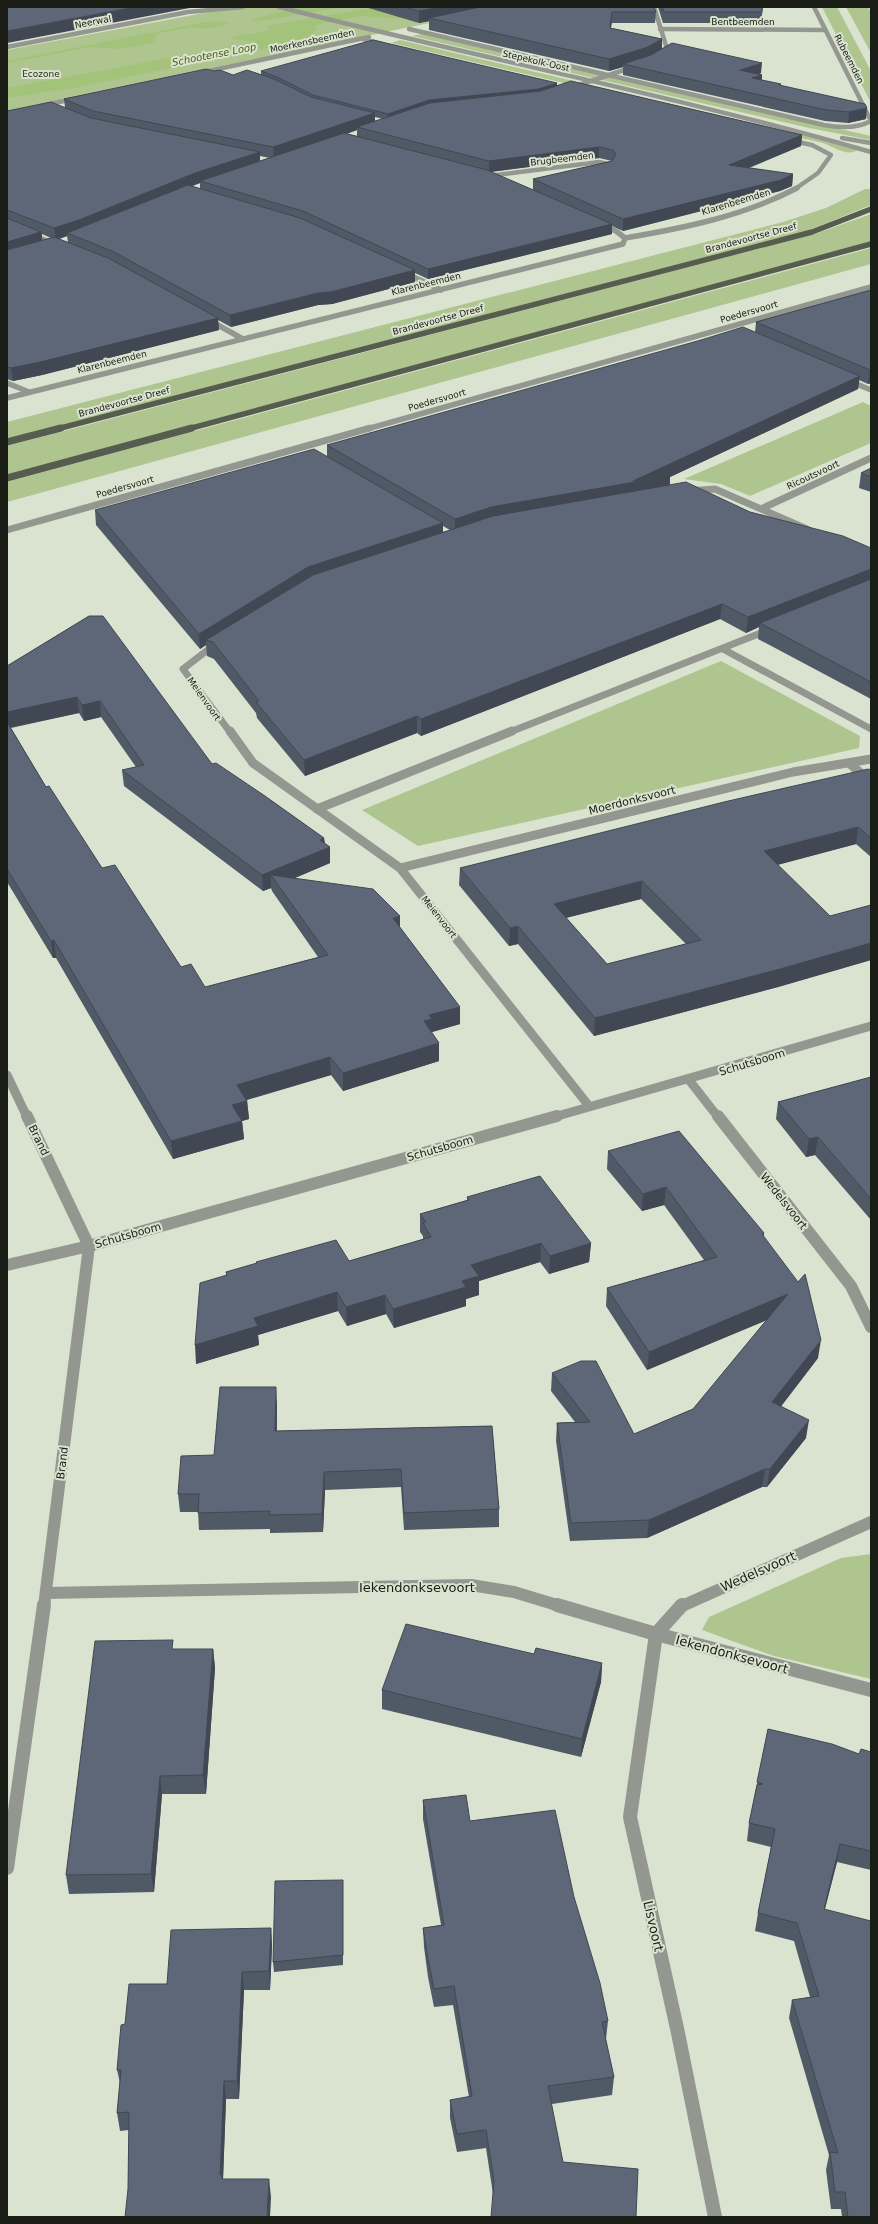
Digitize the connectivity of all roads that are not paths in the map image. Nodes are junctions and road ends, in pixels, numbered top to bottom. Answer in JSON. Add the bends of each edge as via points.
{"nodes":[{"id":1,"x":243,"y":7,"type":"edge"},
{"id":2,"x":279,"y":7,"type":"edge"},
{"id":3,"x":654,"y":7,"type":"edge"},
{"id":4,"x":814,"y":7,"type":"edge"},
{"id":5,"x":424,"y":26,"type":"dead end"},
{"id":6,"x":409,"y":29,"type":"junction"},
{"id":7,"x":660,"y":29,"type":"junction"},
{"id":8,"x":825,"y":30,"type":"junction"},
{"id":9,"x":384,"y":34,"type":"junction"},
{"id":10,"x":363,"y":39,"type":"junction"},
{"id":11,"x":386,"y":44,"type":"edge"},
{"id":12,"x":7,"y":47,"type":"edge"},
{"id":13,"x":656,"y":59,"type":"edge"},
{"id":14,"x":642,"y":64,"type":"edge"},
{"id":15,"x":221,"y":68,"type":"junction"},
{"id":16,"x":235,"y":73,"type":"edge"},
{"id":17,"x":191,"y":75,"type":"edge"},
{"id":18,"x":606,"y":75,"type":"junction"},
{"id":19,"x":588,"y":82,"type":"junction"},
{"id":20,"x":569,"y":88,"type":"junction"},
{"id":21,"x":562,"y":89,"type":"edge"},
{"id":22,"x":577,"y":90,"type":"edge"},
{"id":23,"x":84,"y":97,"type":"edge"},
{"id":24,"x":44,"y":105,"type":"junction"},
{"id":25,"x":37,"y":106,"type":"edge"},
{"id":26,"x":58,"y":111,"type":"edge"},
{"id":27,"x":850,"y":128,"type":"joint"},
{"id":28,"x":790,"y":129,"type":"junction"},
{"id":29,"x":782,"y":138,"type":"edge"},
{"id":30,"x":871,"y":143,"type":"edge"},
{"id":31,"x":871,"y":152,"type":"edge"},
{"id":32,"x":603,"y":171,"type":"edge"},
{"id":33,"x":481,"y":174,"type":"edge"},
{"id":34,"x":488,"y":176,"type":"junction"},
{"id":35,"x":501,"y":182,"type":"edge"},
{"id":36,"x":871,"y":209,"type":"edge"},
{"id":37,"x":595,"y":222,"type":"edge"},
{"id":38,"x":7,"y":224,"type":"edge"},
{"id":39,"x":625,"y":238,"type":"junction"},
{"id":40,"x":62,"y":242,"type":"edge"},
{"id":41,"x":56,"y":244,"type":"junction"},
{"id":42,"x":871,"y":244,"type":"edge"},
{"id":43,"x":45,"y":247,"type":"edge"},
{"id":44,"x":66,"y":249,"type":"edge"},
{"id":45,"x":399,"y":270,"type":"edge"},
{"id":46,"x":871,"y":287,"type":"edge"},
{"id":47,"x":441,"y":290,"type":"junction"},
{"id":48,"x":201,"y":316,"type":"edge"},
{"id":49,"x":726,"y":328,"type":"junction"},
{"id":50,"x":733,"y":331,"type":"edge"},
{"id":51,"x":243,"y":338,"type":"junction"},
{"id":52,"x":842,"y":378,"type":"edge"},
{"id":53,"x":7,"y":382,"type":"edge"},
{"id":54,"x":871,"y":390,"type":"edge"},
{"id":55,"x":29,"y":392,"type":"junction"},
{"id":56,"x":7,"y":398,"type":"edge"},
{"id":57,"x":7,"y":442,"type":"edge"},
{"id":58,"x":299,"y":448,"type":"junction"},
{"id":59,"x":306,"y":452,"type":"edge"},
{"id":60,"x":871,"y":458,"type":"edge"},
{"id":61,"x":7,"y":478,"type":"edge"},
{"id":62,"x":683,"y":492,"type":"edge"},
{"id":63,"x":763,"y":508,"type":"junction"},
{"id":64,"x":7,"y":530,"type":"edge"},
{"id":65,"x":813,"y":532,"type":"edge"},
{"id":66,"x":782,"y":624,"type":"edge"},
{"id":67,"x":223,"y":639,"type":"edge"},
{"id":68,"x":723,"y":649,"type":"junction"},
{"id":69,"x":871,"y":729,"type":"edge"},
{"id":70,"x":871,"y":759,"type":"edge"},
{"id":71,"x":849,"y":763,"type":"junction"},
{"id":72,"x":871,"y":782,"type":"edge"},
{"id":73,"x":317,"y":809,"type":"junction"},
{"id":74,"x":400,"y":868,"type":"junction"},
{"id":75,"x":871,"y":1026,"type":"edge"},
{"id":76,"x":7,"y":1075,"type":"edge"},
{"id":77,"x":688,"y":1080,"type":"junction"},
{"id":78,"x":589,"y":1106,"type":"junction"},
{"id":79,"x":90,"y":1246,"type":"junction"},
{"id":80,"x":7,"y":1265,"type":"edge"},
{"id":81,"x":871,"y":1327,"type":"edge"},
{"id":82,"x":871,"y":1522,"type":"edge"},
{"id":83,"x":46,"y":1593,"type":"junction"},
{"id":84,"x":656,"y":1634,"type":"junction"},
{"id":85,"x":871,"y":1690,"type":"edge"},
{"id":86,"x":7,"y":1868,"type":"edge"},
{"id":87,"x":715,"y":2217,"type":"edge"}],
"edges":[{"from":1,"to":12,"type":"street","name":"Neerwal","via":[[188,12]]},
{"from":2,"to":9,"type":"street","name":"Stepekolk-Oost"},
{"from":3,"to":7,"type":"street"},
{"from":4,"to":8,"type":"street","name":"Rubeemden"},
{"from":5,"to":6,"type":"street","name":"Moerkensbeemden"},
{"from":6,"to":9,"type":"street","name":"Moerkensbeemden"},
{"from":6,"to":18,"type":"street","name":"Stepekolk-Oost"},
{"from":7,"to":8,"type":"street","name":"Bentbeemden"},
{"from":7,"to":13,"type":"street","via":[[668,52]]},
{"from":8,"to":27,"type":"street","name":"Rubeemden","via":[[870,121],[864,126]]},
{"from":9,"to":10,"type":"street","name":"Moerkensbeemden"},
{"from":9,"to":19,"type":"street","name":"Stepekolk-Oost"},
{"from":10,"to":11,"type":"street"},
{"from":10,"to":15,"type":"street","name":"Moerkensbeemden"},
{"from":14,"to":18,"type":"street"},
{"from":15,"to":16,"type":"street"},
{"from":15,"to":17,"type":"street","name":"Moerkensbeemden"},
{"from":18,"to":19,"type":"street"},
{"from":18,"to":27,"type":"street","name":"Stepekolk-Oost","via":[[817,123]]},
{"from":19,"to":20,"type":"street"},
{"from":19,"to":28,"type":"street","name":"Stepekolk-Oost"},
{"from":20,"to":21,"type":"street"},
{"from":20,"to":22,"type":"street","name":"Stepekolk-Oost"},
{"from":23,"to":24,"type":"street"},
{"from":24,"to":25,"type":"street"},
{"from":24,"to":26,"type":"street"},
{"from":28,"to":30,"type":"street","name":"Stepekolk-Oost"},
{"from":28,"to":31,"type":"street","name":"Stepekolk-Oost"},
{"from":29,"to":39,"type":"street","name":"Klarenbeemden","via":[[812,145],[831,155],[817,173],[773,200],[737,213],[654,234]]},
{"from":32,"to":34,"type":"street","name":"Brugbeemden","via":[[610,169],[612,165],[600,162]]},
{"from":33,"to":34,"type":"street","name":"Brugbeemden"},
{"from":34,"to":35,"type":"street","name":"Brugbeemden"},
{"from":36,"to":57,"type":"main road","name":"Brandevoortse Dreef","via":[[812,232]]},
{"from":37,"to":39,"type":"street"},
{"from":38,"to":41,"type":"street"},
{"from":39,"to":47,"type":"street","name":"Klarenbeemden","via":[[623,244]]},
{"from":40,"to":41,"type":"street"},
{"from":41,"to":43,"type":"street"},
{"from":41,"to":44,"type":"street"},
{"from":42,"to":61,"type":"main road"},
{"from":45,"to":47,"type":"street"},
{"from":46,"to":49,"type":"street","name":"Poedersvoort"},
{"from":47,"to":51,"type":"street","name":"Klarenbeemden"},
{"from":48,"to":51,"type":"street"},
{"from":49,"to":50,"type":"street"},
{"from":49,"to":58,"type":"street","name":"Poedersvoort"},
{"from":51,"to":55,"type":"street","name":"Klarenbeemden"},
{"from":52,"to":54,"type":"street"},
{"from":53,"to":55,"type":"street"},
{"from":55,"to":56,"type":"street","name":"Klarenbeemden"},
{"from":58,"to":59,"type":"street"},
{"from":58,"to":64,"type":"street","name":"Poedersvoort"},
{"from":60,"to":63,"type":"street","name":"Ricoutsvoort"},
{"from":62,"to":63,"type":"street","via":[[715,490]]},
{"from":63,"to":65,"type":"street"},
{"from":66,"to":68,"type":"street"},
{"from":67,"to":73,"type":"street","name":"Meienvoort","via":[[183,669],[253,763]]},
{"from":68,"to":69,"type":"street"},
{"from":68,"to":73,"type":"street"},
{"from":70,"to":71,"type":"street","name":"Moerdonksvoort"},
{"from":71,"to":72,"type":"street"},
{"from":71,"to":74,"type":"street","name":"Moerdonksvoort","via":[[793,772]]},
{"from":73,"to":74,"type":"street","name":"Meienvoort"},
{"from":74,"to":78,"type":"street","name":"Meienvoort"},
{"from":75,"to":77,"type":"street","name":"Schutsboom"},
{"from":76,"to":79,"type":"street","name":"Brand"},
{"from":77,"to":78,"type":"street","name":"Schutsboom"},
{"from":77,"to":81,"type":"street","name":"Wedelsvoort","via":[[851,1286]]},
{"from":78,"to":79,"type":"street","name":"Schutsboom"},
{"from":79,"to":80,"type":"street","name":"Schutsboom"},
{"from":79,"to":83,"type":"street","name":"Brand"},
{"from":82,"to":84,"type":"street","name":"Wedelsvoort","via":[[683,1604]]},
{"from":83,"to":84,"type":"street","name":"Iekendonksevoort","via":[[471,1585],[514,1592]]},
{"from":83,"to":86,"type":"street","name":"Brand"},
{"from":84,"to":85,"type":"street","name":"Iekendonksevoort"},
{"from":84,"to":87,"type":"street","name":"Lisvoort","via":[[630,1817],[678,2033]]}]}
